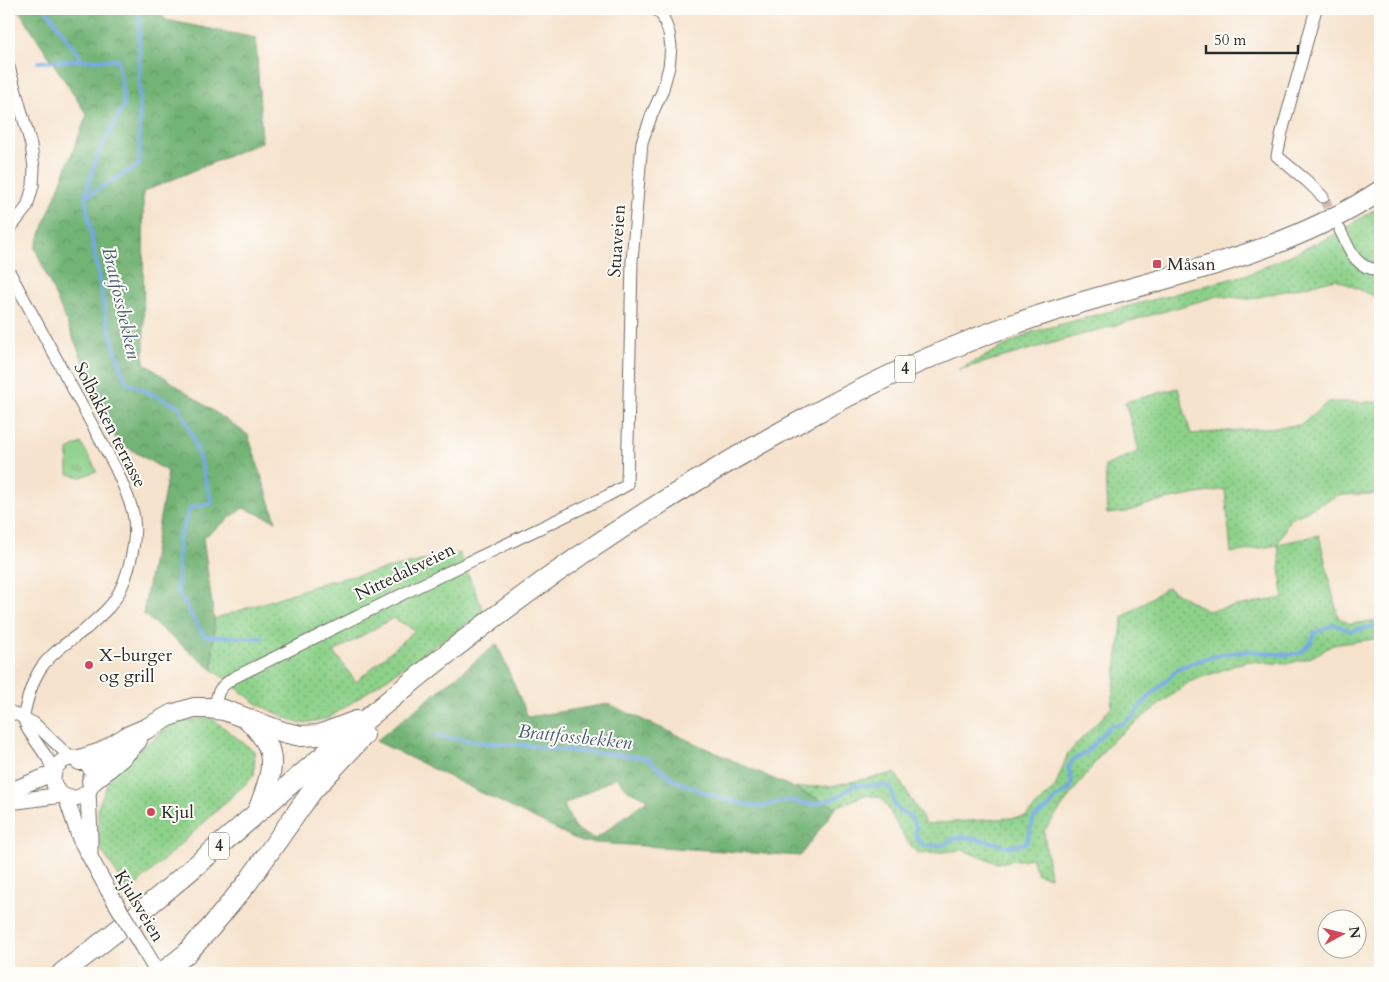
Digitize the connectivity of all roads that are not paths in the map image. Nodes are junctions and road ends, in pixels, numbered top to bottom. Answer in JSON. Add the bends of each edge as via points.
{"nodes":[{"id":1,"x":656,"y":9,"type":"edge"},
{"id":2,"x":1316,"y":9,"type":"edge"},
{"id":3,"x":9,"y":66,"type":"edge"},
{"id":4,"x":1380,"y":191,"type":"edge"},
{"id":5,"x":1323,"y":197,"type":"tunnel mouth"},
{"id":6,"x":9,"y":230,"type":"edge"},
{"id":7,"x":1340,"y":230,"type":"tunnel mouth"},
{"id":8,"x":1380,"y":270,"type":"edge"},
{"id":9,"x":9,"y":271,"type":"edge"},
{"id":10,"x":626,"y":485,"type":"joint"},
{"id":11,"x":416,"y":678,"type":"junction"},
{"id":12,"x":215,"y":708,"type":"junction"},
{"id":13,"x":9,"y":711,"type":"edge"},
{"id":14,"x":371,"y":715,"type":"junction"},
{"id":15,"x":23,"y":718,"type":"junction"},
{"id":16,"x":248,"y":719,"type":"junction"},
{"id":17,"x":146,"y":729,"type":"junction"},
{"id":18,"x":76,"y":759,"type":"junction"},
{"id":19,"x":54,"y":773,"type":"junction"},
{"id":20,"x":90,"y":786,"type":"junction"},
{"id":21,"x":9,"y":793,"type":"edge"},
{"id":22,"x":64,"y":796,"type":"junction"},
{"id":23,"x":9,"y":800,"type":"edge"},
{"id":24,"x":258,"y":813,"type":"junction"},
{"id":25,"x":90,"y":856,"type":"junction"},
{"id":26,"x":62,"y":973,"type":"edge"},
{"id":27,"x":158,"y":973,"type":"edge"},
{"id":28,"x":162,"y":973,"type":"edge"}],
"edges":[{"from":1,"to":10,"type":"street","name":"Stuaveien","via":[[663,17],[671,47],[662,92],[642,142],[632,261]]},
{"from":2,"to":5,"type":"street","via":[[1277,156]]},
{"from":3,"to":6,"type":"street","via":[[31,145],[34,168],[27,207]]},
{"from":4,"to":11,"type":"highway","number":"4","via":[[1327,222],[1272,246],[1031,318],[936,355],[861,390],[744,453],[621,529],[509,607]]},
{"from":7,"to":8,"type":"street","via":[[1359,263]]},
{"from":9,"to":15,"type":"street","name":"Solbakken terrasse","via":[[115,467],[128,495],[135,528],[130,565],[110,607],[40,670],[30,688]]},
{"from":10,"to":12,"type":"street","name":"Nittedalsveien","via":[[233,678],[219,690]]},
{"from":11,"to":14,"type":"highway","number":"4"},
{"from":11,"to":28,"type":"highway","number":"4","via":[[312,791],[248,882],[206,934]]},
{"from":12,"to":16,"type":"highway","number":"4"},
{"from":12,"to":17,"type":"highway","number":"4","via":[[182,711]]},
{"from":13,"to":15,"type":"street"},
{"from":14,"to":16,"type":"highway","number":"4","via":[[309,736],[292,734]]},
{"from":14,"to":24,"type":"highway","number":"4"},
{"from":15,"to":18,"type":"street","via":[[34,722]]},
{"from":15,"to":19,"type":"street"},
{"from":16,"to":24,"type":"highway","via":[[266,742],[271,759],[269,778]]},
{"from":17,"to":18,"type":"highway","number":"4","via":[[101,753]]},
{"from":17,"to":20,"type":"highway","number":"4"},
{"from":18,"to":19,"type":"main road","via":[[61,762]]},
{"from":18,"to":20,"type":"main road","via":[[90,768]]},
{"from":19,"to":21,"type":"main road"},
{"from":19,"to":22,"type":"main road","via":[[55,788]]},
{"from":20,"to":22,"type":"main road","via":[[80,796]]},
{"from":20,"to":25,"type":"main road","name":"Kjulsveien"},
{"from":22,"to":23,"type":"main road"},
{"from":22,"to":25,"type":"main road","name":"Kjulsveien"},
{"from":24,"to":26,"type":"highway","number":"4","via":[[135,917]]},
{"from":25,"to":27,"type":"main road","name":"Kjulsveien","bridge":true}]}
